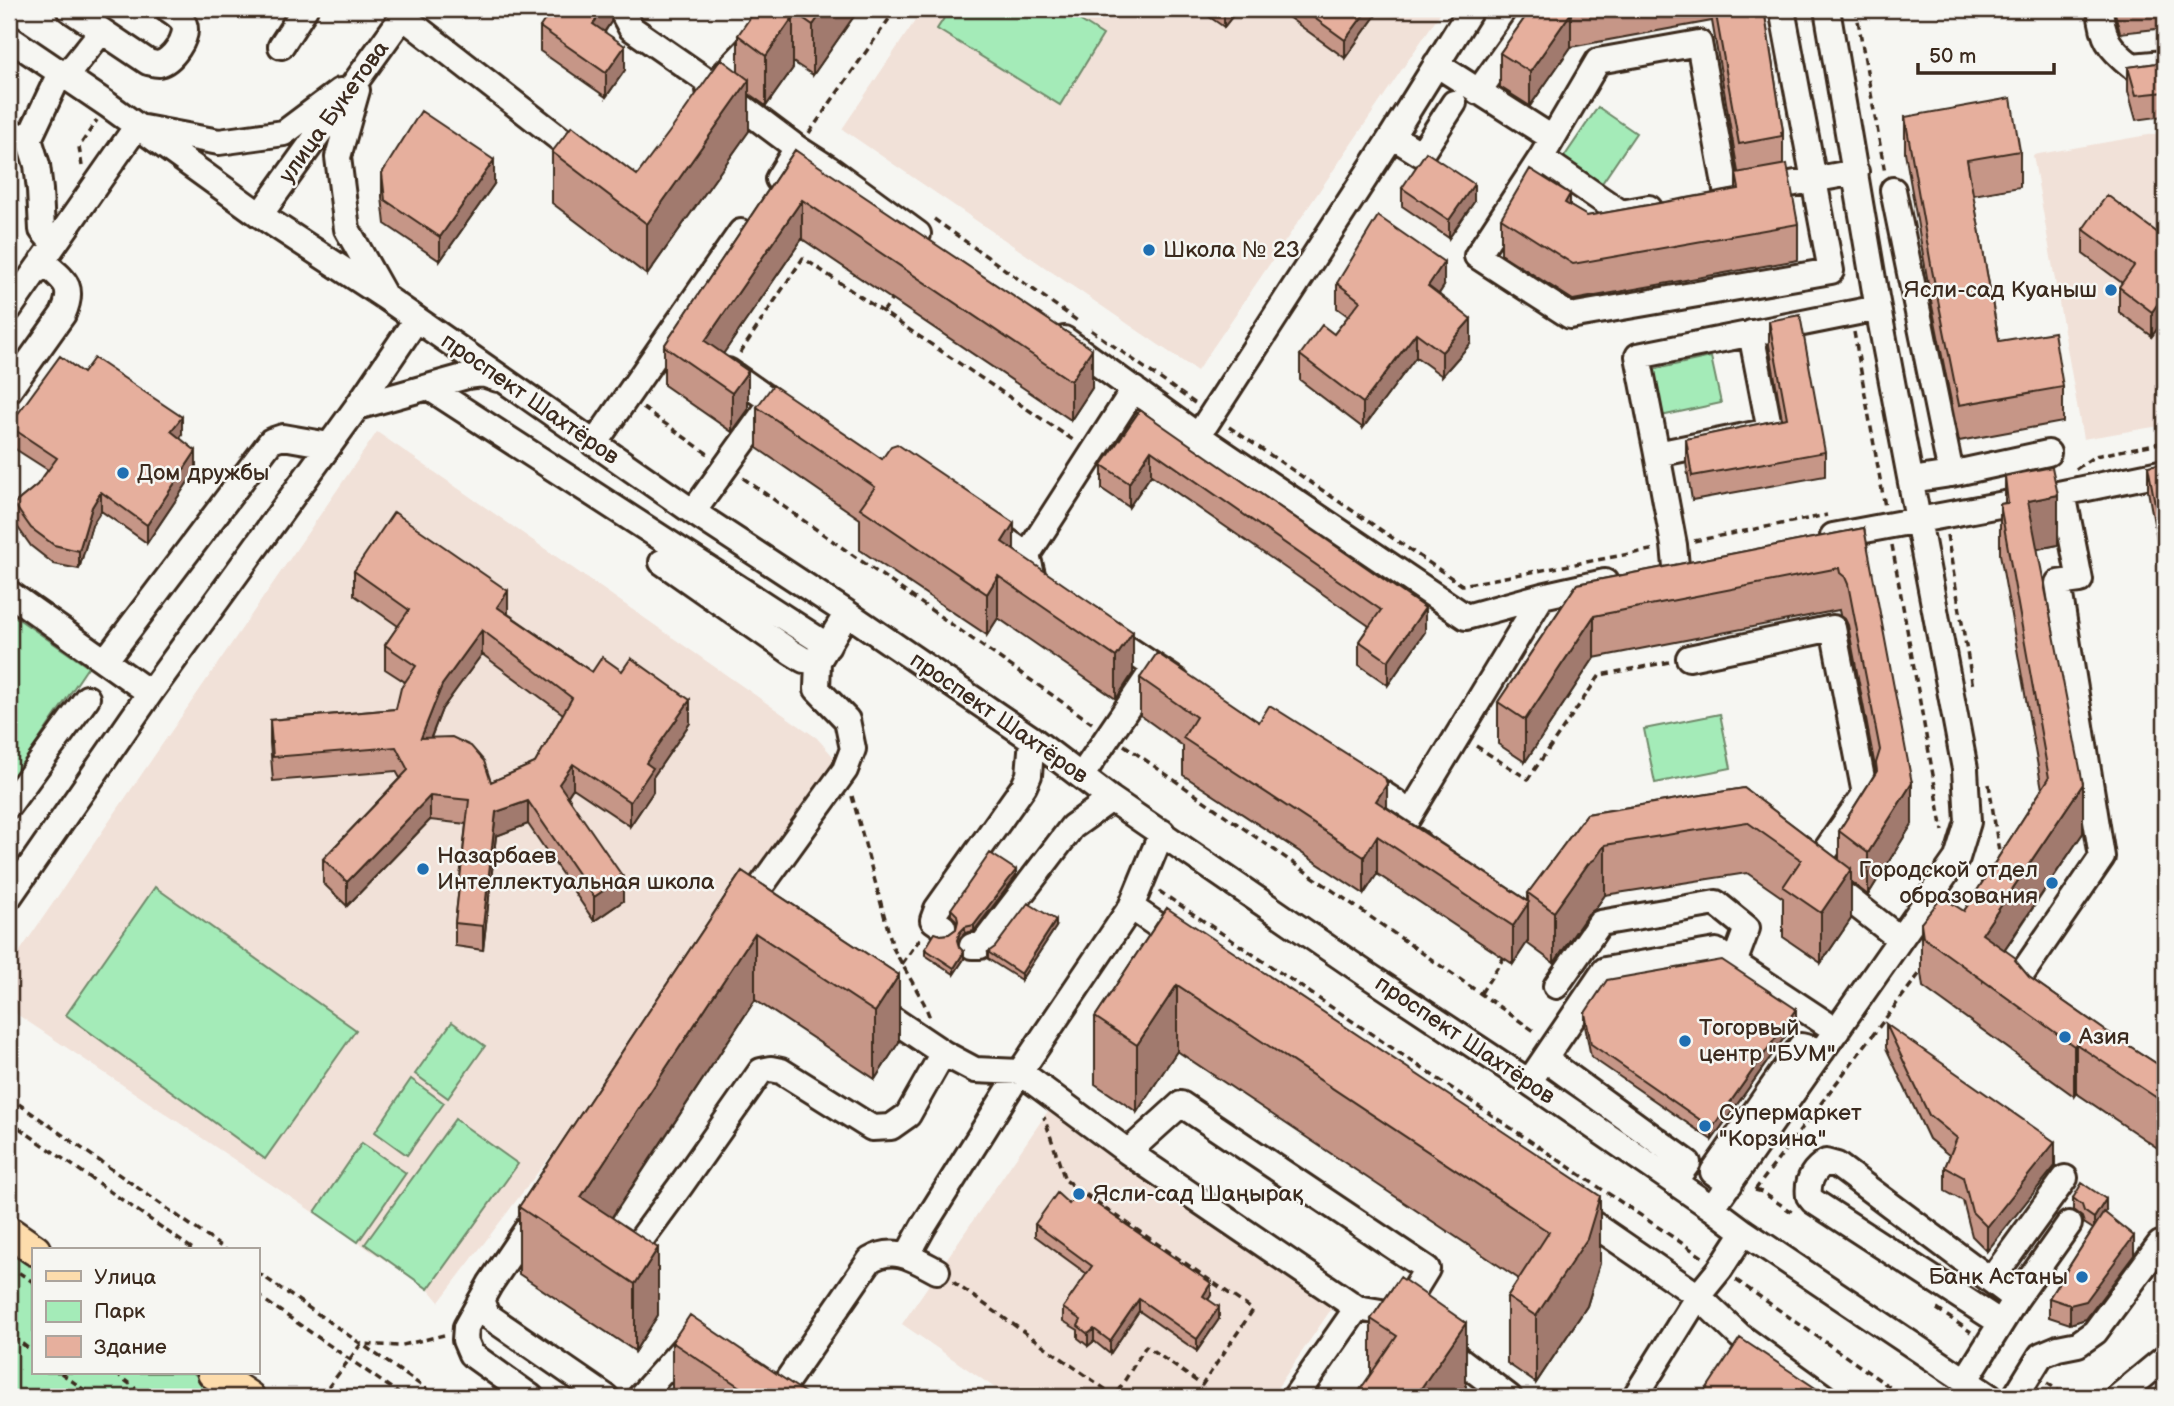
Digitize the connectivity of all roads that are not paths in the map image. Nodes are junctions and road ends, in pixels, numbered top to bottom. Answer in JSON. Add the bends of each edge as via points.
{"nodes":[{"id":1,"x":69,"y":9,"type":"edge"},
{"id":2,"x":168,"y":9,"type":"edge"},
{"id":3,"x":306,"y":9,"type":"edge"},
{"id":4,"x":628,"y":9,"type":"edge"},
{"id":5,"x":786,"y":9,"type":"edge"},
{"id":6,"x":1471,"y":9,"type":"edge"},
{"id":7,"x":1537,"y":9,"type":"edge"},
{"id":8,"x":1782,"y":9,"type":"edge"},
{"id":9,"x":1828,"y":9,"type":"edge"},
{"id":10,"x":2100,"y":9,"type":"edge"},
{"id":11,"x":405,"y":12,"type":"edge"},
{"id":12,"x":101,"y":32,"type":"junction"},
{"id":13,"x":9,"y":38,"type":"edge"},
{"id":14,"x":281,"y":46,"type":"dead end"},
{"id":15,"x":2165,"y":63,"type":"edge"},
{"id":16,"x":1436,"y":64,"type":"junction"},
{"id":17,"x":62,"y":75,"type":"junction"},
{"id":18,"x":360,"y":76,"type":"junction"},
{"id":19,"x":713,"y":85,"type":"junction"},
{"id":20,"x":1478,"y":92,"type":"junction"},
{"id":21,"x":1454,"y":103,"type":"dead end"},
{"id":22,"x":697,"y":107,"type":"edge"},
{"id":23,"x":136,"y":126,"type":"junction"},
{"id":24,"x":19,"y":136,"type":"edge"},
{"id":25,"x":1392,"y":136,"type":"junction"},
{"id":26,"x":797,"y":148,"type":"junction"},
{"id":27,"x":1546,"y":148,"type":"junction"},
{"id":28,"x":601,"y":171,"type":"edge"},
{"id":29,"x":1856,"y":172,"type":"junction"},
{"id":30,"x":1814,"y":180,"type":"junction"},
{"id":31,"x":1889,"y":182,"type":"road end"},
{"id":32,"x":768,"y":194,"type":"edge"},
{"id":33,"x":1727,"y":195,"type":"junction"},
{"id":34,"x":1700,"y":200,"type":"edge"},
{"id":35,"x":1674,"y":204,"type":"edge"},
{"id":36,"x":260,"y":215,"type":"junction"},
{"id":37,"x":752,"y":216,"type":"edge"},
{"id":38,"x":937,"y":247,"type":"edge"},
{"id":39,"x":48,"y":253,"type":"junction"},
{"id":40,"x":385,"y":297,"type":"junction"},
{"id":41,"x":1878,"y":308,"type":"junction"},
{"id":42,"x":9,"y":309,"type":"edge"},
{"id":43,"x":416,"y":320,"type":"junction"},
{"id":44,"x":1045,"y":325,"type":"edge"},
{"id":45,"x":1751,"y":333,"type":"junction"},
{"id":46,"x":728,"y":371,"type":"edge"},
{"id":47,"x":505,"y":380,"type":"junction"},
{"id":48,"x":428,"y":387,"type":"junction"},
{"id":49,"x":9,"y":390,"type":"edge"},
{"id":50,"x":1134,"y":390,"type":"junction"},
{"id":51,"x":772,"y":402,"type":"junction"},
{"id":52,"x":357,"y":407,"type":"junction"},
{"id":53,"x":793,"y":416,"type":"edge"},
{"id":54,"x":1198,"y":436,"type":"junction"},
{"id":55,"x":594,"y":444,"type":"junction"},
{"id":56,"x":329,"y":445,"type":"junction"},
{"id":57,"x":2048,"y":453,"type":"dead end"},
{"id":58,"x":1657,"y":454,"type":"junction"},
{"id":59,"x":2165,"y":472,"type":"edge"},
{"id":60,"x":1951,"y":474,"type":"junction"},
{"id":61,"x":1910,"y":480,"type":"junction"},
{"id":62,"x":2063,"y":493,"type":"junction"},
{"id":63,"x":692,"y":512,"type":"junction"},
{"id":64,"x":972,"y":516,"type":"edge"},
{"id":65,"x":1919,"y":520,"type":"junction"},
{"id":66,"x":1809,"y":541,"type":"edge"},
{"id":67,"x":1027,"y":555,"type":"junction"},
{"id":68,"x":1675,"y":556,"type":"junction"},
{"id":69,"x":1703,"y":561,"type":"edge"},
{"id":70,"x":662,"y":562,"type":"dead end"},
{"id":71,"x":1649,"y":572,"type":"edge"},
{"id":72,"x":1622,"y":578,"type":"edge"},
{"id":73,"x":9,"y":593,"type":"edge"},
{"id":74,"x":1542,"y":596,"type":"junction"},
{"id":75,"x":1057,"y":600,"type":"edge"},
{"id":76,"x":847,"y":613,"type":"junction"},
{"id":77,"x":1090,"y":623,"type":"edge"},
{"id":78,"x":823,"y":654,"type":"junction"},
{"id":79,"x":1689,"y":658,"type":"road end"},
{"id":80,"x":105,"y":661,"type":"junction"},
{"id":81,"x":1155,"y":667,"type":"junction"},
{"id":82,"x":1189,"y":690,"type":"edge"},
{"id":83,"x":150,"y":693,"type":"junction"},
{"id":84,"x":87,"y":698,"type":"dead end"},
{"id":85,"x":1032,"y":739,"type":"junction"},
{"id":86,"x":1340,"y":766,"type":"edge"},
{"id":87,"x":1082,"y":775,"type":"junction"},
{"id":88,"x":1111,"y":799,"type":"junction"},
{"id":89,"x":9,"y":805,"type":"edge"},
{"id":90,"x":1403,"y":825,"type":"junction"},
{"id":91,"x":1162,"y":832,"type":"junction"},
{"id":92,"x":1792,"y":855,"type":"edge"},
{"id":93,"x":1440,"y":857,"type":"edge"},
{"id":94,"x":1812,"y":870,"type":"junction"},
{"id":95,"x":9,"y":897,"type":"edge"},
{"id":96,"x":1131,"y":907,"type":"junction"},
{"id":97,"x":938,"y":924,"type":"road end"},
{"id":98,"x":761,"y":933,"type":"edge"},
{"id":99,"x":1900,"y":939,"type":"junction"},
{"id":100,"x":972,"y":946,"type":"dead end"},
{"id":101,"x":1199,"y":954,"type":"edge"},
{"id":102,"x":1734,"y":962,"type":"junction"},
{"id":103,"x":1556,"y":986,"type":"dead end"},
{"id":104,"x":852,"y":993,"type":"edge"},
{"id":105,"x":2046,"y":1011,"type":"edge"},
{"id":106,"x":1830,"y":1041,"type":"junction"},
{"id":107,"x":1549,"y":1052,"type":"junction"},
{"id":108,"x":943,"y":1053,"type":"junction"},
{"id":109,"x":1020,"y":1072,"type":"junction"},
{"id":110,"x":1529,"y":1082,"type":"junction"},
{"id":111,"x":1128,"y":1152,"type":"junction"},
{"id":112,"x":2065,"y":1178,"type":"dead end"},
{"id":113,"x":1674,"y":1182,"type":"junction"},
{"id":114,"x":552,"y":1192,"type":"edge"},
{"id":115,"x":1551,"y":1195,"type":"edge"},
{"id":116,"x":1712,"y":1208,"type":"junction"},
{"id":117,"x":2069,"y":1224,"type":"dead end"},
{"id":118,"x":1744,"y":1232,"type":"junction"},
{"id":119,"x":9,"y":1233,"type":"edge"},
{"id":120,"x":2160,"y":1244,"type":"dead end"},
{"id":121,"x":32,"y":1248,"type":"edge"},
{"id":122,"x":907,"y":1256,"type":"junction"},
{"id":123,"x":618,"y":1271,"type":"edge"},
{"id":124,"x":937,"y":1271,"type":"road end"},
{"id":125,"x":1991,"y":1280,"type":"junction"},
{"id":126,"x":1698,"y":1296,"type":"junction"},
{"id":127,"x":2016,"y":1299,"type":"junction"},
{"id":128,"x":481,"y":1300,"type":"junction"},
{"id":129,"x":1357,"y":1308,"type":"junction"},
{"id":130,"x":1399,"y":1315,"type":"junction"},
{"id":131,"x":2001,"y":1323,"type":"junction"},
{"id":132,"x":715,"y":1339,"type":"edge"},
{"id":133,"x":2165,"y":1358,"type":"edge"},
{"id":134,"x":214,"y":1374,"type":"edge"},
{"id":135,"x":1965,"y":1381,"type":"junction"},
{"id":136,"x":780,"y":1386,"type":"edge"},
{"id":137,"x":249,"y":1397,"type":"edge"},
{"id":138,"x":531,"y":1397,"type":"edge"},
{"id":139,"x":606,"y":1397,"type":"edge"},
{"id":140,"x":640,"y":1397,"type":"edge"},
{"id":141,"x":1295,"y":1397,"type":"edge"},
{"id":142,"x":1509,"y":1397,"type":"edge"},
{"id":143,"x":1635,"y":1397,"type":"edge"},
{"id":144,"x":1825,"y":1397,"type":"edge"},
{"id":145,"x":1990,"y":1397,"type":"edge"},
{"id":146,"x":2015,"y":1397,"type":"edge"},
{"id":147,"x":2118,"y":1397,"type":"edge"}],
"edges":[{"from":1,"to":12,"type":"street"},
{"from":2,"to":12,"type":"street","via":[[185,25],[185,36],[160,64],[148,62]]},
{"from":3,"to":14,"type":"street"},
{"from":4,"to":19,"type":"street","via":[[625,17],[631,27]]},
{"from":5,"to":19,"type":"street"},
{"from":6,"to":16,"type":"street"},
{"from":7,"to":20,"type":"street"},
{"from":8,"to":30,"type":"street"},
{"from":9,"to":29,"type":"street"},
{"from":10,"to":15,"type":"street","via":[[2102,31],[2113,51],[2132,66]]},
{"from":11,"to":18,"type":"street","name":"улица Букетова"},
{"from":11,"to":28,"type":"street"},
{"from":12,"to":17,"type":"street"},
{"from":13,"to":17,"type":"street","name":"проспект Шахтёров"},
{"from":16,"to":20,"type":"street"},
{"from":16,"to":25,"type":"street"},
{"from":17,"to":23,"type":"street","name":"проспект Шахтёров"},
{"from":17,"to":24,"type":"street"},
{"from":18,"to":23,"type":"street","via":[[284,133],[219,142]]},
{"from":18,"to":36,"type":"street","name":"улица Букетова"},
{"from":18,"to":40,"type":"street","via":[[338,157],[347,229]]},
{"from":19,"to":22,"type":"street"},
{"from":19,"to":26,"type":"street"},
{"from":20,"to":27,"type":"street"},
{"from":21,"to":25,"type":"street","via":[[1421,154]]},
{"from":23,"to":36,"type":"street","name":"проспект Шахтёров"},
{"from":23,"to":39,"type":"street"},
{"from":24,"to":39,"type":"street","via":[[37,165]]},
{"from":25,"to":54,"type":"street"},
{"from":26,"to":32,"type":"street"},
{"from":26,"to":38,"type":"street"},
{"from":27,"to":30,"type":"street","via":[[1477,256],[1570,316],[1831,271]]},
{"from":27,"to":33,"type":"street","via":[[1598,61],[1699,43]]},
{"from":27,"to":35,"type":"street","via":[[1621,213]]},
{"from":29,"to":30,"type":"street"},
{"from":29,"to":41,"type":"street"},
{"from":30,"to":33,"type":"street"},
{"from":31,"to":60,"type":"street"},
{"from":33,"to":34,"type":"street"},
{"from":36,"to":40,"type":"street","name":"проспект Шахтёров"},
{"from":37,"to":55,"type":"street"},
{"from":39,"to":42,"type":"street"},
{"from":39,"to":49,"type":"street","via":[[67,283],[67,304]]},
{"from":40,"to":43,"type":"street","name":"проспект Шахтёров"},
{"from":41,"to":45,"type":"street"},
{"from":41,"to":61,"type":"street"},
{"from":43,"to":47,"type":"street","name":"проспект Шахтёров"},
{"from":43,"to":52,"type":"street"},
{"from":44,"to":50,"type":"street"},
{"from":45,"to":58,"type":"street","via":[[1638,356]]},
{"from":45,"to":58,"type":"street","via":[[1770,431]]},
{"from":46,"to":51,"type":"street"},
{"from":47,"to":48,"type":"street","via":[[483,374]]},
{"from":47,"to":55,"type":"street","name":"проспект Шахтёров"},
{"from":48,"to":52,"type":"street"},
{"from":48,"to":78,"type":"street"},
{"from":50,"to":54,"type":"street"},
{"from":50,"to":67,"type":"street"},
{"from":51,"to":53,"type":"street"},
{"from":51,"to":63,"type":"street"},
{"from":52,"to":56,"type":"street"},
{"from":54,"to":74,"type":"street","via":[[1466,617]]},
{"from":55,"to":63,"type":"street","name":"проспект Шахтёров"},
{"from":56,"to":80,"type":"street","via":[[283,437],[271,441]]},
{"from":56,"to":83,"type":"street"},
{"from":57,"to":60,"type":"street"},
{"from":58,"to":68,"type":"street"},
{"from":59,"to":62,"type":"street"},
{"from":60,"to":61,"type":"street"},
{"from":61,"to":65,"type":"street"},
{"from":62,"to":65,"type":"street"},
{"from":62,"to":105,"type":"street","via":[[2080,580],[2058,583],[2102,857],[2013,987]]},
{"from":63,"to":76,"type":"street","name":"проспект Шахтёров"},
{"from":64,"to":67,"type":"street"},
{"from":65,"to":66,"type":"street"},
{"from":65,"to":99,"type":"street","via":[[1965,769],[1968,822],[1957,858]]},
{"from":67,"to":75,"type":"street","via":[[1035,586]]},
{"from":68,"to":69,"type":"street"},
{"from":68,"to":71,"type":"street"},
{"from":70,"to":78,"type":"street","via":[[804,660]]},
{"from":72,"to":74,"type":"street"},
{"from":73,"to":80,"type":"street"},
{"from":74,"to":90,"type":"street"},
{"from":76,"to":78,"type":"street"},
{"from":76,"to":85,"type":"street","name":"проспект Шахтёров"},
{"from":77,"to":81,"type":"street"},
{"from":78,"to":98,"type":"street","via":[[817,689],[848,720],[853,748],[845,770],[734,923]]},
{"from":79,"to":94,"type":"street","via":[[1833,628],[1865,793]]},
{"from":80,"to":83,"type":"street"},
{"from":81,"to":82,"type":"street"},
{"from":81,"to":87,"type":"street"},
{"from":83,"to":95,"type":"street"},
{"from":84,"to":89,"type":"street"},
{"from":85,"to":87,"type":"street","name":"проспект Шахтёров"},
{"from":85,"to":97,"type":"street","via":[[1024,786],[937,909]]},
{"from":86,"to":90,"type":"street","via":[[1397,803]]},
{"from":87,"to":88,"type":"street","name":"проспект Шахтёров"},
{"from":88,"to":91,"type":"street","name":"проспект Шахтёров"},
{"from":88,"to":100,"type":"street","via":[[1072,827],[984,944]]},
{"from":90,"to":93,"type":"street","via":[[1406,835]]},
{"from":91,"to":96,"type":"street"},
{"from":91,"to":110,"type":"street","name":"проспект Шахтёров"},
{"from":92,"to":94,"type":"street"},
{"from":94,"to":99,"type":"street"},
{"from":96,"to":101,"type":"street"},
{"from":96,"to":109,"type":"street"},
{"from":99,"to":106,"type":"street"},
{"from":102,"to":103,"type":"street","via":[[1747,928],[1716,903],[1600,923]]},
{"from":102,"to":106,"type":"street"},
{"from":102,"to":107,"type":"street","via":[[1716,951],[1605,970]]},
{"from":104,"to":108,"type":"street"},
{"from":106,"to":116,"type":"street","via":[[1779,1095]]},
{"from":107,"to":110,"type":"street"},
{"from":107,"to":113,"type":"street","via":[[1688,1163]]},
{"from":108,"to":109,"type":"street","via":[[975,1070]]},
{"from":108,"to":123,"type":"street","via":[[908,1115],[891,1127],[872,1128],[781,1071],[761,1071]]},
{"from":109,"to":111,"type":"street"},
{"from":109,"to":122,"type":"street"},
{"from":110,"to":113,"type":"street","name":"проспект Шахтёров"},
{"from":111,"to":129,"type":"street"},
{"from":111,"to":130,"type":"street","via":[[1181,1104],[1427,1269]]},
{"from":112,"to":125,"type":"street"},
{"from":113,"to":116,"type":"street","name":"проспект Шахтёров"},
{"from":114,"to":128,"type":"street"},
{"from":115,"to":126,"type":"street"},
{"from":116,"to":118,"type":"street","name":"проспект Шахтёров"},
{"from":117,"to":127,"type":"street"},
{"from":118,"to":126,"type":"street"},
{"from":118,"to":135,"type":"street","name":"проспект Шахтёров"},
{"from":119,"to":121,"type":"main road"},
{"from":120,"to":146,"type":"street","via":[[2095,1332],[2078,1344],[2040,1355]]},
{"from":122,"to":124,"type":"street"},
{"from":122,"to":136,"type":"street","via":[[883,1252],[870,1260]]},
{"from":125,"to":127,"type":"street"},
{"from":125,"to":131,"type":"street","via":[[1837,1165],[1817,1167],[1810,1179],[1813,1201]]},
{"from":126,"to":143,"type":"street"},
{"from":126,"to":144,"type":"street","via":[[1734,1346]]},
{"from":127,"to":131,"type":"street"},
{"from":128,"to":138,"type":"street","via":[[466,1327],[471,1354]]},
{"from":128,"to":139,"type":"street","via":[[486,1315]]},
{"from":129,"to":130,"type":"street"},
{"from":129,"to":141,"type":"street"},
{"from":130,"to":142,"type":"street"},
{"from":131,"to":135,"type":"street"},
{"from":132,"to":140,"type":"street","via":[[690,1341]]},
{"from":133,"to":147,"type":"street"},
{"from":134,"to":137,"type":"main road"},
{"from":135,"to":145,"type":"street","name":"проспект Шахтёров"}]}
